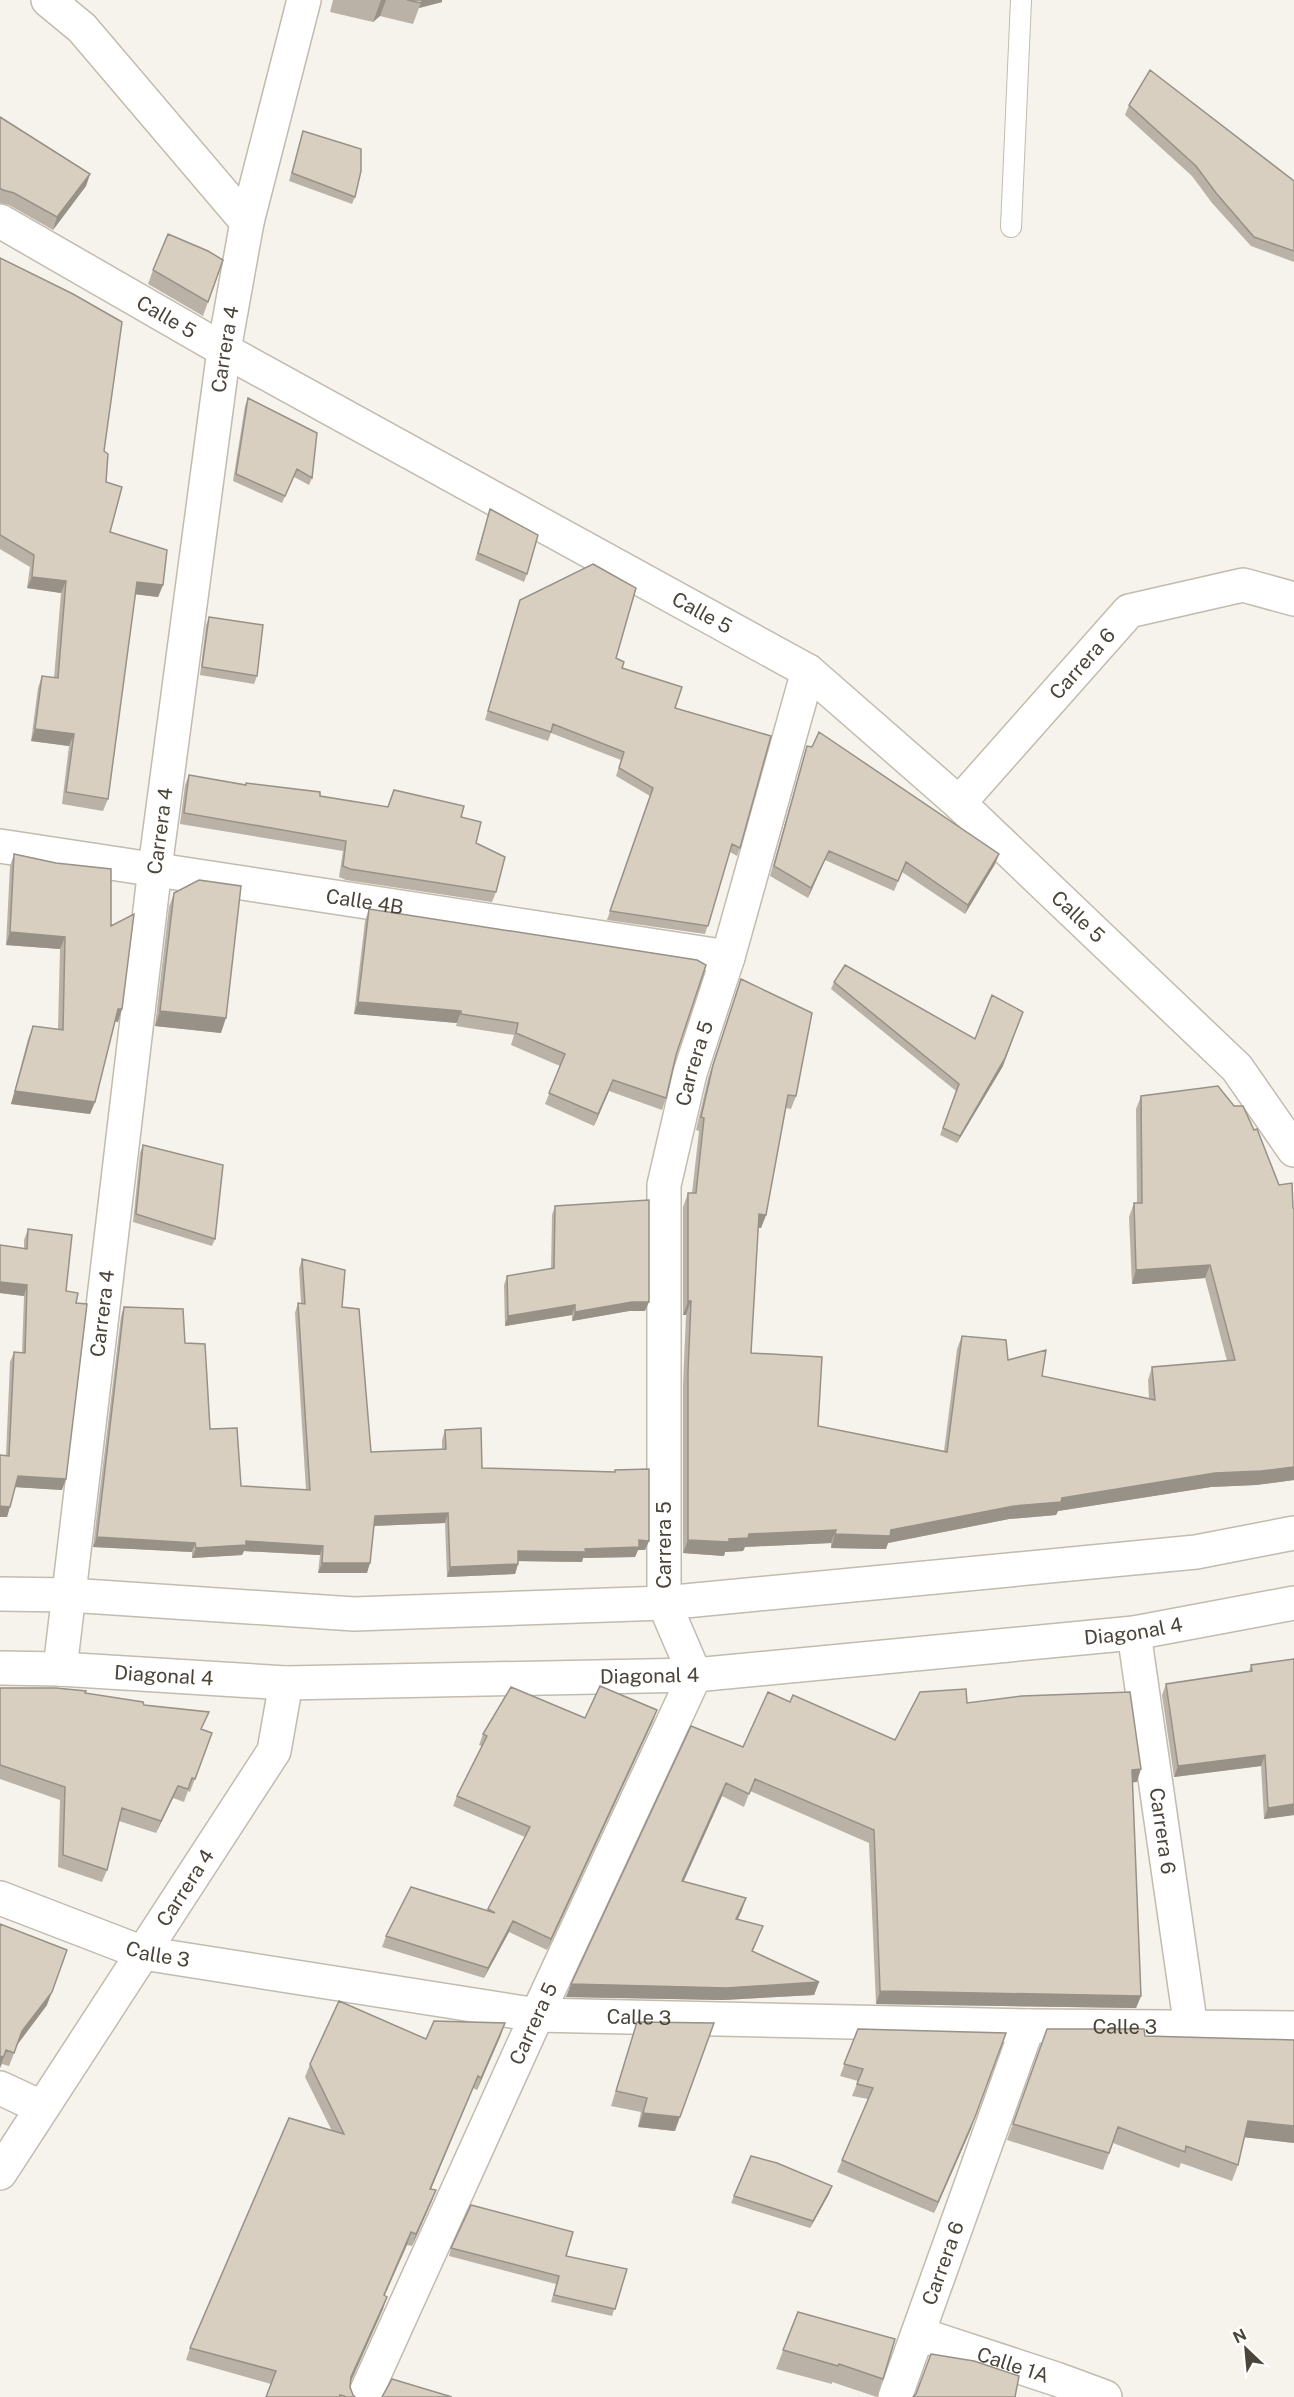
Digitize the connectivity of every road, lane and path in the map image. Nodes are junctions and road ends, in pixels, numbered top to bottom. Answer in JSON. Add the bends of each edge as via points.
{"nodes":[{"id":1,"x":48,"y":0,"type":"edge"},
{"id":2,"x":304,"y":0,"type":"edge"},
{"id":3,"x":1021,"y":0,"type":"edge"},
{"id":4,"x":0,"y":221,"type":"edge"},
{"id":5,"x":247,"y":222,"type":"junction"},
{"id":6,"x":1011,"y":227,"type":"dead end"},
{"id":7,"x":224,"y":350,"type":"junction"},
{"id":8,"x":1294,"y":599,"type":"edge"},
{"id":9,"x":808,"y":670,"type":"junction"},
{"id":10,"x":958,"y":803,"type":"junction"},
{"id":11,"x":0,"y":846,"type":"edge"},
{"id":12,"x":154,"y":868,"type":"junction"},
{"id":13,"x":728,"y":957,"type":"junction"},
{"id":14,"x":1294,"y":1150,"type":"edge"},
{"id":15,"x":1294,"y":1533,"type":"edge"},
{"id":16,"x":0,"y":1594,"type":"edge"},
{"id":17,"x":69,"y":1595,"type":"junction"},
{"id":18,"x":664,"y":1603,"type":"junction"},
{"id":19,"x":1294,"y":1603,"type":"edge"},
{"id":20,"x":1134,"y":1633,"type":"junction"},
{"id":21,"x":0,"y":1668,"type":"edge"},
{"id":22,"x":60,"y":1669,"type":"junction"},
{"id":23,"x":696,"y":1675,"type":"junction"},
{"id":24,"x":286,"y":1683,"type":"junction"},
{"id":25,"x":0,"y":1898,"type":"edge"},
{"id":26,"x":142,"y":1953,"type":"junction"},
{"id":27,"x":537,"y":2015,"type":"junction"},
{"id":28,"x":1028,"y":2026,"type":"junction"},
{"id":29,"x":1191,"y":2028,"type":"junction"},
{"id":30,"x":1294,"y":2028,"type":"edge"},
{"id":31,"x":0,"y":2088,"type":"edge"},
{"id":32,"x":41,"y":2107,"type":"junction"},
{"id":33,"x":0,"y":2173,"type":"edge"},
{"id":34,"x":919,"y":2334,"type":"junction"},
{"id":35,"x":364,"y":2397,"type":"edge"},
{"id":36,"x":895,"y":2397,"type":"edge"},
{"id":37,"x":1105,"y":2397,"type":"edge"}],
"edges":[{"from":1,"to":5,"type":"street","via":[[82,28]]},
{"from":2,"to":5,"type":"street","name":"Carrera 4"},
{"from":3,"to":6,"type":"lane"},
{"from":4,"to":7,"type":"street","name":"Calle 5"},
{"from":5,"to":7,"type":"street","name":"Carrera 4"},
{"from":7,"to":9,"type":"street","name":"Calle 5"},
{"from":7,"to":12,"type":"street","name":"Carrera 4"},
{"from":8,"to":10,"type":"street","name":"Carrera 6","via":[[1243,585],[1129,611]]},
{"from":9,"to":10,"type":"street","name":"Calle 5"},
{"from":9,"to":13,"type":"street","name":"Carrera 5"},
{"from":10,"to":14,"type":"street","name":"Calle 5","via":[[1237,1068]]},
{"from":11,"to":12,"type":"street","name":"Calle 4B"},
{"from":12,"to":13,"type":"street","name":"Calle 4B"},
{"from":12,"to":17,"type":"street","name":"Carrera 4"},
{"from":13,"to":18,"type":"street","name":"Carrera 5","via":[[690,1072],[664,1185]]},
{"from":15,"to":18,"type":"street","via":[[1196,1552]]},
{"from":16,"to":17,"type":"street"},
{"from":17,"to":18,"type":"street","via":[[354,1614]]},
{"from":17,"to":22,"type":"street","name":"Carrera 4"},
{"from":18,"to":23,"type":"street","name":"Carrera 5"},
{"from":19,"to":20,"type":"street","name":"Diagonal 4"},
{"from":20,"to":23,"type":"street","name":"Diagonal 4"},
{"from":20,"to":29,"type":"street","name":"Carrera 6"},
{"from":21,"to":22,"type":"street","name":"Diagonal 4"},
{"from":22,"to":24,"type":"street","name":"Diagonal 4"},
{"from":23,"to":24,"type":"street","name":"Diagonal 4"},
{"from":23,"to":27,"type":"street","name":"Carrera 5"},
{"from":24,"to":26,"type":"street","name":"Carrera 4","via":[[274,1751]]},
{"from":25,"to":26,"type":"street","name":"Calle 3"},
{"from":26,"to":27,"type":"street","name":"Calle 3"},
{"from":26,"to":32,"type":"street","name":"Carrera 4"},
{"from":27,"to":28,"type":"street","name":"Calle 3"},
{"from":27,"to":35,"type":"street","name":"Carrera 5"},
{"from":28,"to":29,"type":"street","name":"Calle 3"},
{"from":28,"to":34,"type":"street","name":"Carrera 6"},
{"from":29,"to":30,"type":"street","name":"Calle 3"},
{"from":31,"to":32,"type":"street"},
{"from":32,"to":33,"type":"street","name":"Carrera 4"},
{"from":34,"to":36,"type":"street","name":"Carrera 6"},
{"from":34,"to":37,"type":"street","name":"Calle 1A"}]}
